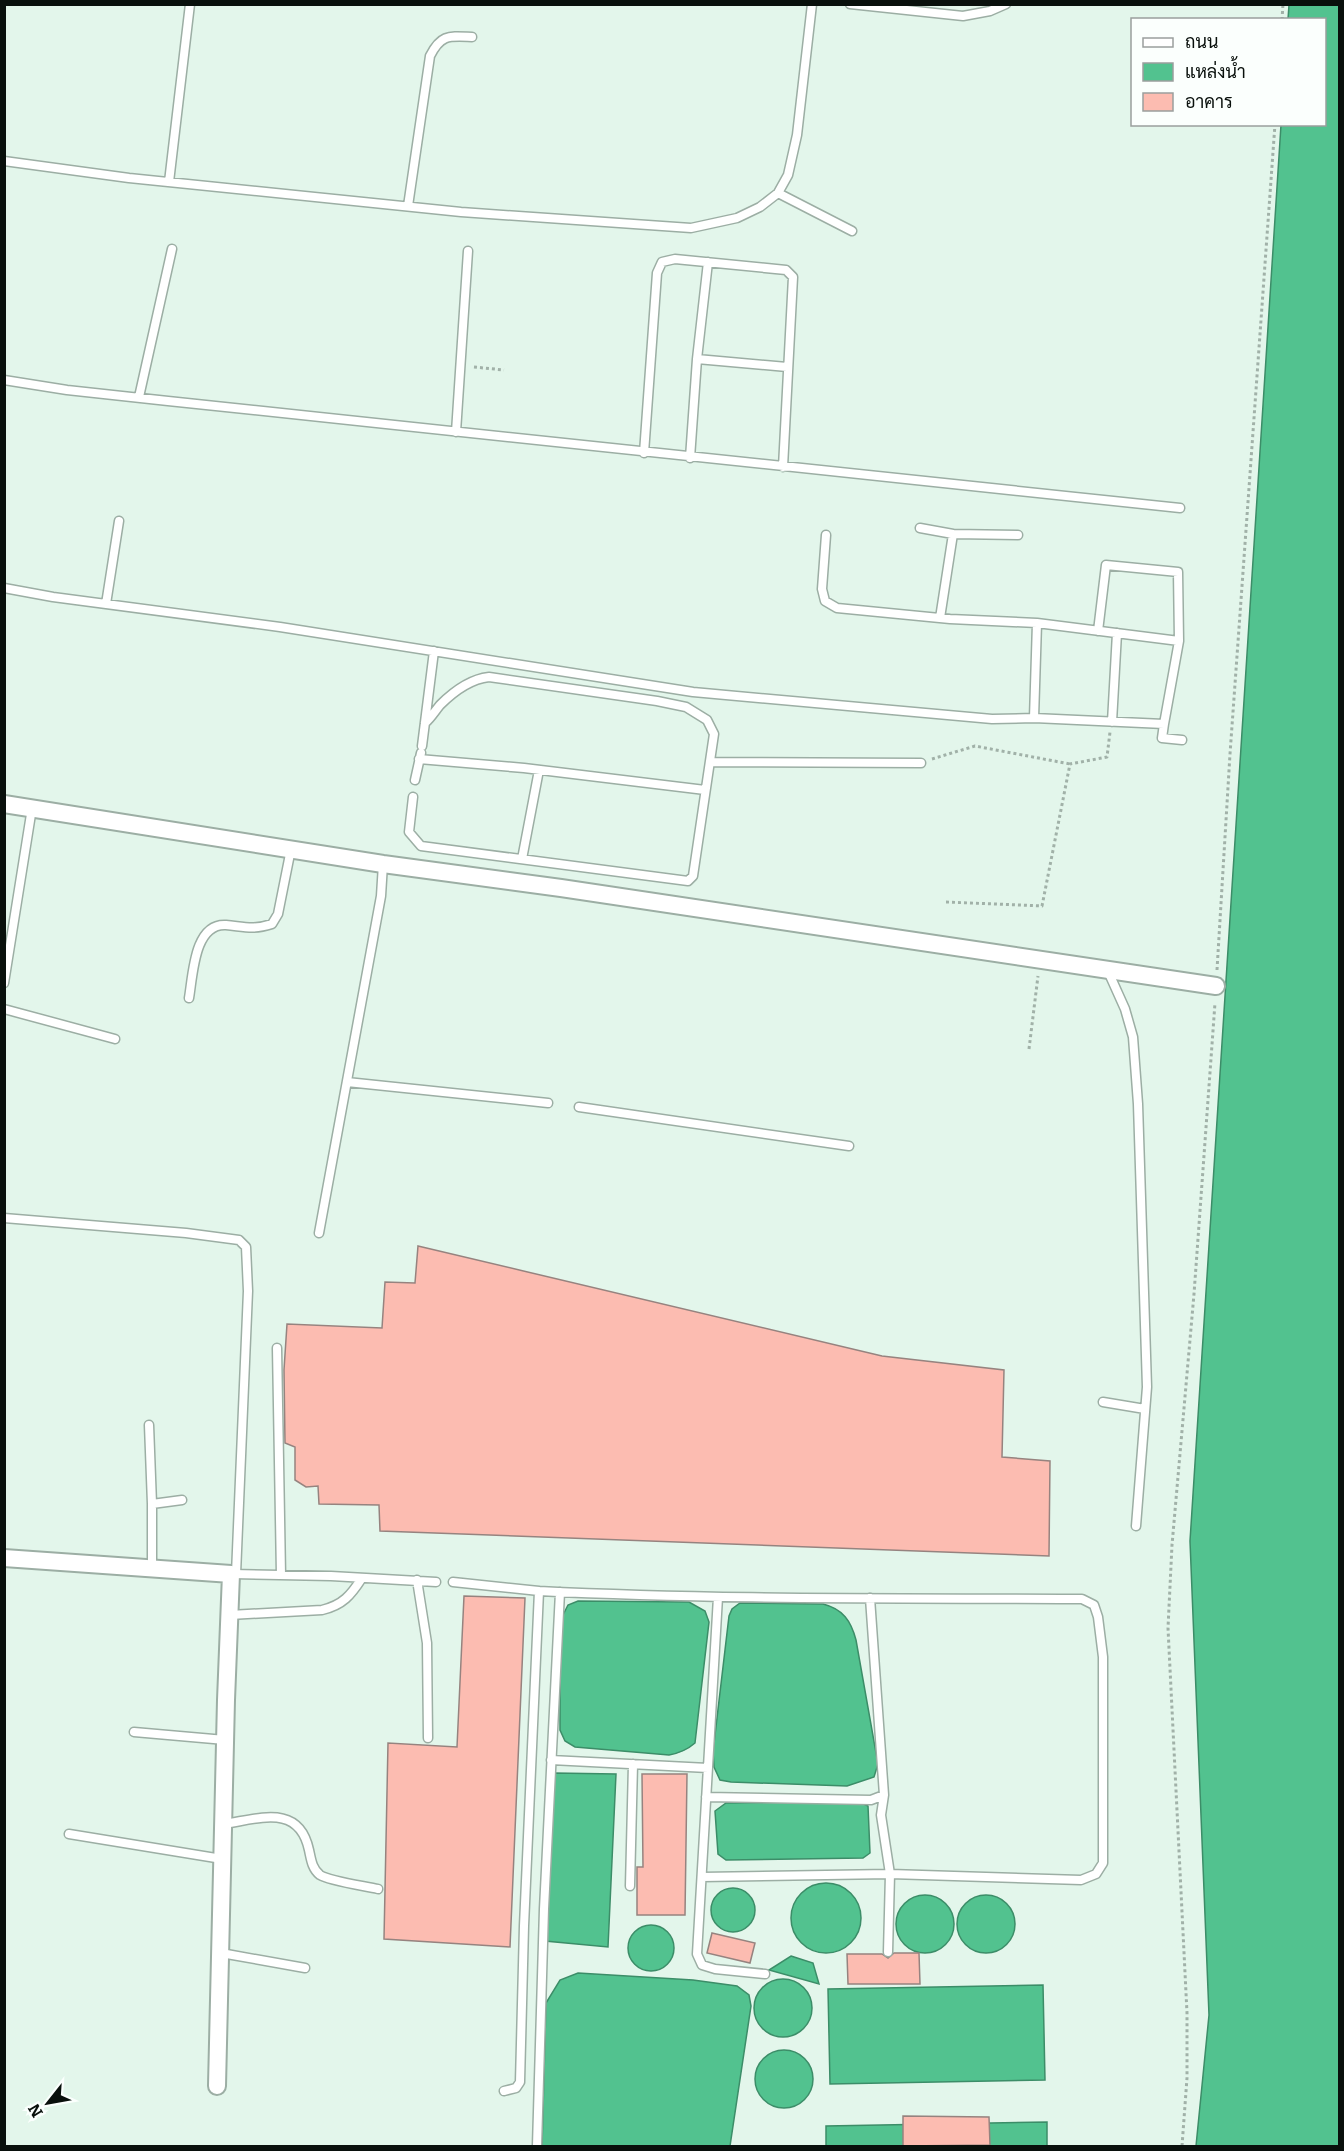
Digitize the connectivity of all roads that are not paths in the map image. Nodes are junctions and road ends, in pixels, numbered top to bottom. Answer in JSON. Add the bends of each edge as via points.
{"nodes":[{"id":1,"x":190,"y":4,"type":"edge"},
{"id":2,"x":812,"y":4,"type":"edge"},
{"id":3,"x":850,"y":4,"type":"edge"},
{"id":4,"x":1006,"y":4,"type":"edge"},
{"id":5,"x":472,"y":37,"type":"dead end"},
{"id":6,"x":4,"y":161,"type":"edge"},
{"id":7,"x":169,"y":182,"type":"junction"},
{"id":8,"x":778,"y":194,"type":"junction"},
{"id":9,"x":408,"y":206,"type":"junction"},
{"id":10,"x":852,"y":231,"type":"dead end"},
{"id":11,"x":172,"y":249,"type":"dead end"},
{"id":12,"x":468,"y":251,"type":"dead end"},
{"id":13,"x":708,"y":262,"type":"junction"},
{"id":14,"x":698,"y":359,"type":"junction"},
{"id":15,"x":787,"y":366,"type":"junction"},
{"id":16,"x":4,"y":380,"type":"edge"},
{"id":17,"x":139,"y":397,"type":"junction"},
{"id":18,"x":456,"y":432,"type":"junction"},
{"id":19,"x":644,"y":453,"type":"junction"},
{"id":20,"x":690,"y":458,"type":"junction"},
{"id":21,"x":783,"y":467,"type":"junction"},
{"id":22,"x":1180,"y":508,"type":"dead end"},
{"id":23,"x":119,"y":521,"type":"dead end"},
{"id":24,"x":920,"y":528,"type":"dead end"},
{"id":25,"x":952,"y":534,"type":"junction"},
{"id":26,"x":826,"y":535,"type":"dead end"},
{"id":27,"x":1018,"y":535,"type":"dead end"},
{"id":28,"x":4,"y":588,"type":"edge"},
{"id":29,"x":106,"y":604,"type":"junction"},
{"id":30,"x":940,"y":618,"type":"junction"},
{"id":31,"x":1037,"y":622,"type":"junction"},
{"id":32,"x":1098,"y":631,"type":"junction"},
{"id":33,"x":1117,"y":633,"type":"junction"},
{"id":34,"x":1179,"y":641,"type":"junction"},
{"id":35,"x":434,"y":651,"type":"junction"},
{"id":36,"x":1034,"y":718,"type":"junction"},
{"id":37,"x":1112,"y":722,"type":"junction"},
{"id":38,"x":425,"y":723,"type":"junction"},
{"id":39,"x":1164,"y":724,"type":"junction"},
{"id":40,"x":1182,"y":740,"type":"dead end"},
{"id":41,"x":421,"y":752,"type":"junction"},
{"id":42,"x":710,"y":762,"type":"junction"},
{"id":43,"x":921,"y":763,"type":"road end"},
{"id":44,"x":539,"y":770,"type":"junction"},
{"id":45,"x":415,"y":780,"type":"dead end"},
{"id":46,"x":705,"y":790,"type":"junction"},
{"id":47,"x":413,"y":797,"type":"dead end"},
{"id":48,"x":4,"y":804,"type":"edge"},
{"id":49,"x":33,"y":807,"type":"junction"},
{"id":50,"x":291,"y":849,"type":"junction"},
{"id":51,"x":522,"y":859,"type":"junction"},
{"id":52,"x":383,"y":864,"type":"junction"},
{"id":53,"x":1107,"y":969,"type":"junction"},
{"id":54,"x":4,"y":983,"type":"edge"},
{"id":55,"x":1210,"y":986,"type":"road end"},
{"id":56,"x":189,"y":998,"type":"dead end"},
{"id":57,"x":4,"y":1009,"type":"edge"},
{"id":58,"x":115,"y":1039,"type":"dead end"},
{"id":59,"x":347,"y":1082,"type":"junction"},
{"id":60,"x":548,"y":1102,"type":"dead end"},
{"id":61,"x":579,"y":1107,"type":"dead end"},
{"id":62,"x":849,"y":1146,"type":"dead end"},
{"id":63,"x":4,"y":1218,"type":"edge"},
{"id":64,"x":319,"y":1233,"type":"dead end"},
{"id":65,"x":277,"y":1348,"type":"dead end"},
{"id":66,"x":1103,"y":1402,"type":"dead end"},
{"id":67,"x":1145,"y":1409,"type":"junction"},
{"id":68,"x":149,"y":1425,"type":"dead end"},
{"id":69,"x":182,"y":1500,"type":"dead end"},
{"id":70,"x":152,"y":1504,"type":"junction"},
{"id":71,"x":1136,"y":1526,"type":"dead end"},
{"id":72,"x":4,"y":1558,"type":"edge"},
{"id":73,"x":152,"y":1569,"type":"junction"},
{"id":74,"x":234,"y":1574,"type":"junction"},
{"id":75,"x":281,"y":1575,"type":"junction"},
{"id":76,"x":362,"y":1578,"type":"junction"},
{"id":77,"x":417,"y":1580,"type":"junction"},
{"id":78,"x":436,"y":1582,"type":"dead end"},
{"id":79,"x":453,"y":1582,"type":"dead end"},
{"id":80,"x":539,"y":1591,"type":"junction"},
{"id":81,"x":560,"y":1592,"type":"junction"},
{"id":82,"x":718,"y":1597,"type":"junction"},
{"id":83,"x":870,"y":1598,"type":"junction"},
{"id":84,"x":230,"y":1615,"type":"junction"},
{"id":85,"x":134,"y":1732,"type":"dead end"},
{"id":86,"x":428,"y":1738,"type":"dead end"},
{"id":87,"x":225,"y":1740,"type":"junction"},
{"id":88,"x":551,"y":1760,"type":"junction"},
{"id":89,"x":633,"y":1764,"type":"junction"},
{"id":90,"x":708,"y":1768,"type":"junction"},
{"id":91,"x":884,"y":1795,"type":"junction"},
{"id":92,"x":706,"y":1797,"type":"junction"},
{"id":93,"x":223,"y":1824,"type":"junction"},
{"id":94,"x":69,"y":1834,"type":"dead end"},
{"id":95,"x":222,"y":1859,"type":"junction"},
{"id":96,"x":890,"y":1874,"type":"junction"},
{"id":97,"x":702,"y":1877,"type":"junction"},
{"id":98,"x":630,"y":1886,"type":"dead end"},
{"id":99,"x":378,"y":1889,"type":"dead end"},
{"id":100,"x":888,"y":1952,"type":"dead end"},
{"id":101,"x":221,"y":1953,"type":"junction"},
{"id":102,"x":305,"y":1968,"type":"dead end"},
{"id":103,"x":765,"y":1974,"type":"dead end"},
{"id":104,"x":217,"y":2086,"type":"dead end"},
{"id":105,"x":504,"y":2091,"type":"dead end"},
{"id":106,"x":537,"y":2146,"type":"edge"}],
"edges":[{"from":1,"to":7,"type":"lane"},
{"from":2,"to":8,"type":"lane","via":[[797,135],[788,175]]},
{"from":3,"to":4,"type":"lane","via":[[963,16]]},
{"from":5,"to":9,"type":"lane","via":[[448,36],[437,43],[430,56]]},
{"from":6,"to":7,"type":"lane"},
{"from":7,"to":9,"type":"lane"},
{"from":8,"to":9,"type":"lane","via":[[737,218],[691,228]]},
{"from":8,"to":10,"type":"lane"},
{"from":11,"to":17,"type":"lane"},
{"from":12,"to":18,"type":"lane"},
{"from":13,"to":14,"type":"lane"},
{"from":13,"to":15,"type":"lane","via":[[786,270],[793,277]]},
{"from":13,"to":19,"type":"lane","via":[[675,259],[662,262],[657,273]]},
{"from":14,"to":15,"type":"lane"},
{"from":14,"to":20,"type":"lane"},
{"from":15,"to":21,"type":"lane"},
{"from":16,"to":17,"type":"lane"},
{"from":17,"to":18,"type":"lane"},
{"from":18,"to":19,"type":"lane"},
{"from":19,"to":20,"type":"lane"},
{"from":20,"to":21,"type":"lane"},
{"from":21,"to":22,"type":"lane"},
{"from":23,"to":29,"type":"lane"},
{"from":24,"to":25,"type":"lane"},
{"from":25,"to":27,"type":"lane"},
{"from":25,"to":30,"type":"lane"},
{"from":26,"to":30,"type":"lane","via":[[822,589],[825,602],[837,608]]},
{"from":28,"to":29,"type":"lane"},
{"from":29,"to":35,"type":"lane"},
{"from":30,"to":31,"type":"lane"},
{"from":31,"to":32,"type":"lane"},
{"from":31,"to":36,"type":"lane"},
{"from":32,"to":33,"type":"lane"},
{"from":32,"to":34,"type":"lane","via":[[1106,565],[1178,572]]},
{"from":33,"to":34,"type":"lane"},
{"from":33,"to":37,"type":"lane"},
{"from":34,"to":39,"type":"lane"},
{"from":35,"to":36,"type":"lane","via":[[693,692],[992,719]]},
{"from":35,"to":38,"type":"lane"},
{"from":36,"to":37,"type":"lane"},
{"from":37,"to":39,"type":"lane"},
{"from":38,"to":41,"type":"lane"},
{"from":38,"to":42,"type":"lane","via":[[441,704],[466,685],[489,677],[686,707],[699,713],[711,727],[714,734]]},
{"from":39,"to":40,"type":"lane","via":[[1162,738]]},
{"from":41,"to":44,"type":"lane"},
{"from":41,"to":45,"type":"lane"},
{"from":42,"to":43,"type":"lane"},
{"from":42,"to":46,"type":"lane"},
{"from":44,"to":46,"type":"lane"},
{"from":44,"to":51,"type":"lane"},
{"from":46,"to":51,"type":"lane","via":[[693,876],[688,881]]},
{"from":47,"to":51,"type":"lane","via":[[409,832],[421,846]]},
{"from":48,"to":49,"type":"street"},
{"from":49,"to":50,"type":"street"},
{"from":49,"to":54,"type":"lane"},
{"from":50,"to":52,"type":"street"},
{"from":50,"to":56,"type":"lane","via":[[273,924],[256,929],[222,925],[208,929],[200,939]]},
{"from":52,"to":53,"type":"street"},
{"from":52,"to":59,"type":"lane","via":[[381,896]]},
{"from":53,"to":55,"type":"street"},
{"from":53,"to":67,"type":"lane","via":[[1133,1037]]},
{"from":57,"to":58,"type":"lane"},
{"from":59,"to":60,"type":"lane"},
{"from":59,"to":64,"type":"lane"},
{"from":61,"to":62,"type":"lane"},
{"from":63,"to":74,"type":"lane","via":[[186,1233],[239,1240],[246,1247],[248,1291]]},
{"from":65,"to":75,"type":"lane"},
{"from":66,"to":67,"type":"lane"},
{"from":67,"to":71,"type":"lane"},
{"from":68,"to":70,"type":"lane"},
{"from":69,"to":70,"type":"lane"},
{"from":70,"to":73,"type":"lane"},
{"from":72,"to":73,"type":"street"},
{"from":73,"to":74,"type":"street"},
{"from":74,"to":75,"type":"lane"},
{"from":74,"to":84,"type":"street"},
{"from":75,"to":76,"type":"lane"},
{"from":76,"to":77,"type":"lane"},
{"from":76,"to":84,"type":"lane","via":[[348,1598],[335,1607]]},
{"from":77,"to":78,"type":"lane"},
{"from":77,"to":86,"type":"lane","via":[[427,1643]]},
{"from":79,"to":80,"type":"lane"},
{"from":80,"to":81,"type":"lane"},
{"from":80,"to":105,"type":"lane","via":[[520,2082],[516,2088]]},
{"from":81,"to":82,"type":"lane"},
{"from":81,"to":88,"type":"lane"},
{"from":82,"to":83,"type":"lane"},
{"from":82,"to":90,"type":"lane"},
{"from":83,"to":91,"type":"lane"},
{"from":83,"to":96,"type":"lane","via":[[1082,1599],[1094,1605],[1103,1658],[1103,1863],[1096,1874],[1081,1880]]},
{"from":84,"to":87,"type":"street"},
{"from":85,"to":87,"type":"lane"},
{"from":87,"to":93,"type":"street"},
{"from":88,"to":89,"type":"lane"},
{"from":88,"to":106,"type":"lane"},
{"from":89,"to":90,"type":"lane"},
{"from":89,"to":98,"type":"lane"},
{"from":90,"to":92,"type":"lane"},
{"from":91,"to":92,"type":"lane","via":[[871,1800]]},
{"from":91,"to":96,"type":"lane","via":[[881,1815]]},
{"from":92,"to":97,"type":"lane"},
{"from":93,"to":95,"type":"street"},
{"from":93,"to":99,"type":"lane","via":[[287,1818],[306,1837],[313,1868],[321,1876]]},
{"from":94,"to":95,"type":"lane"},
{"from":95,"to":101,"type":"street"},
{"from":96,"to":97,"type":"lane"},
{"from":96,"to":100,"type":"lane"},
{"from":97,"to":103,"type":"lane","via":[[697,1954],[702,1965]]},
{"from":101,"to":102,"type":"lane"},
{"from":101,"to":104,"type":"street"}]}
